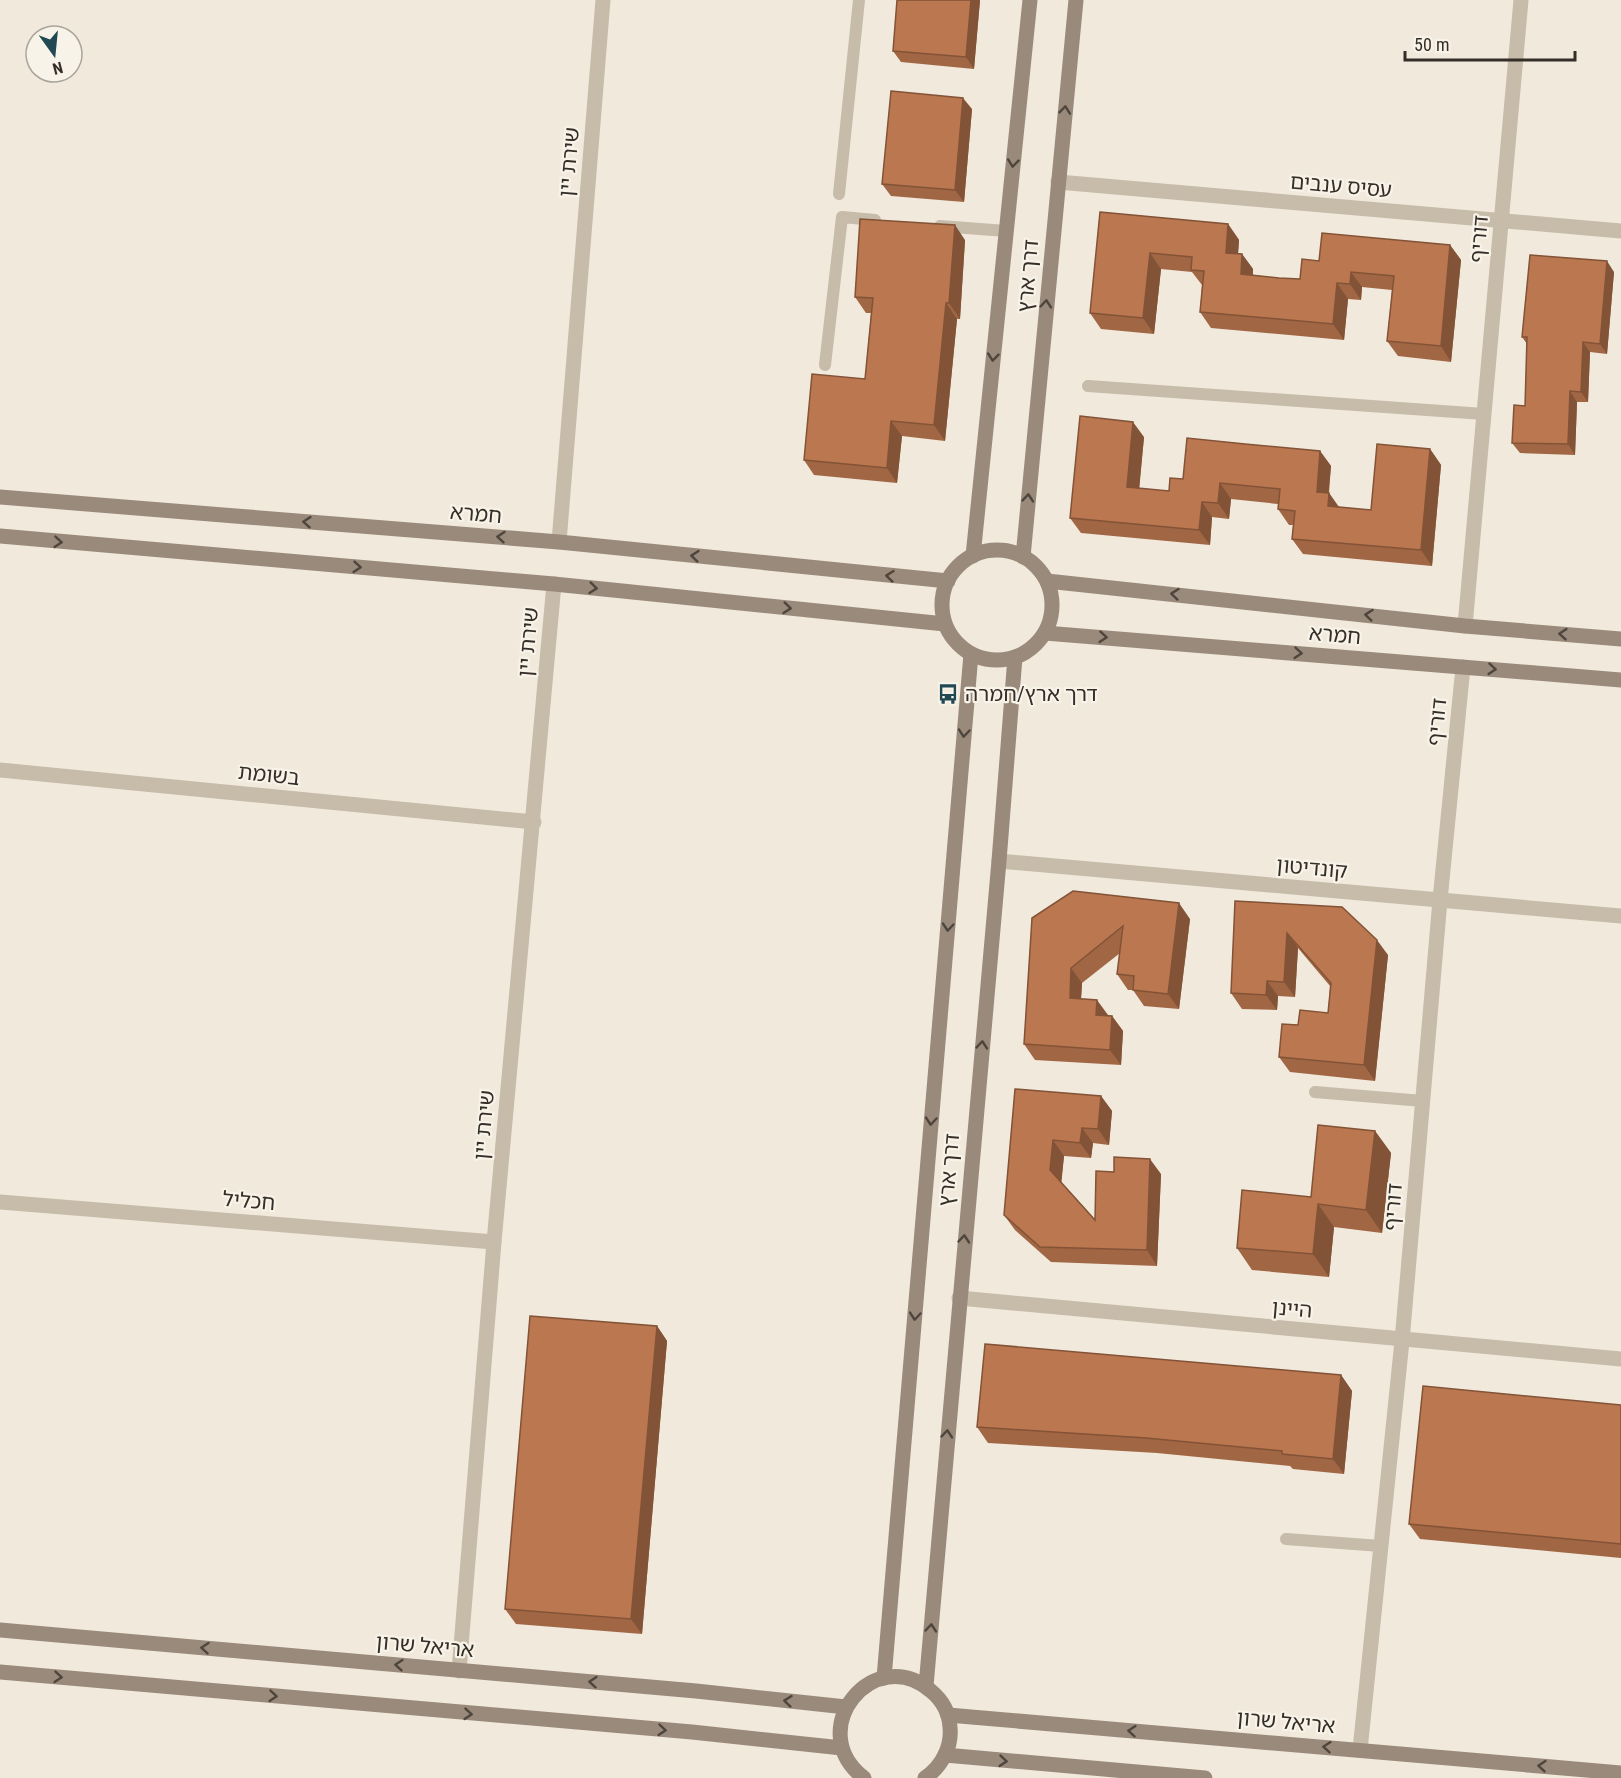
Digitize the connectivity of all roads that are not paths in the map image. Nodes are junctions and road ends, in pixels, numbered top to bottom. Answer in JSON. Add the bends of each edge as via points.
{"nodes":[{"id":1,"x":603,"y":0,"type":"edge"},
{"id":2,"x":859,"y":0,"type":"edge"},
{"id":3,"x":1029,"y":0,"type":"edge"},
{"id":4,"x":1076,"y":0,"type":"edge"},
{"id":5,"x":1521,"y":0,"type":"edge"},
{"id":6,"x":1058,"y":182,"type":"junction"},
{"id":7,"x":839,"y":194,"type":"dead end"},
{"id":8,"x":888,"y":221,"type":"edge"},
{"id":9,"x":1502,"y":221,"type":"junction"},
{"id":10,"x":924,"y":224,"type":"edge"},
{"id":11,"x":1006,"y":231,"type":"junction"},
{"id":12,"x":1621,"y":231,"type":"edge"},
{"id":13,"x":825,"y":365,"type":"dead end"},
{"id":14,"x":1088,"y":386,"type":"dead end"},
{"id":15,"x":1484,"y":414,"type":"junction"},
{"id":16,"x":0,"y":497,"type":"edge"},
{"id":17,"x":0,"y":537,"type":"edge"},
{"id":18,"x":559,"y":542,"type":"junction"},
{"id":19,"x":973,"y":556,"type":"junction"},
{"id":20,"x":1023,"y":557,"type":"junction"},
{"id":21,"x":1047,"y":581,"type":"junction"},
{"id":22,"x":948,"y":582,"type":"junction"},
{"id":23,"x":554,"y":584,"type":"junction"},
{"id":24,"x":945,"y":624,"type":"junction"},
{"id":25,"x":1465,"y":626,"type":"junction"},
{"id":26,"x":1045,"y":633,"type":"junction"},
{"id":27,"x":1621,"y":639,"type":"edge"},
{"id":28,"x":971,"y":654,"type":"junction"},
{"id":29,"x":1015,"y":657,"type":"junction"},
{"id":30,"x":1463,"y":667,"type":"junction"},
{"id":31,"x":1621,"y":680,"type":"edge"},
{"id":32,"x":0,"y":770,"type":"edge"},
{"id":33,"x":534,"y":822,"type":"junction"},
{"id":34,"x":999,"y":861,"type":"junction"},
{"id":35,"x":1440,"y":900,"type":"junction"},
{"id":36,"x":1621,"y":916,"type":"edge"},
{"id":37,"x":1315,"y":1092,"type":"dead end"},
{"id":38,"x":1423,"y":1101,"type":"junction"},
{"id":39,"x":0,"y":1202,"type":"edge"},
{"id":40,"x":494,"y":1242,"type":"junction"},
{"id":41,"x":959,"y":1298,"type":"junction"},
{"id":42,"x":1402,"y":1341,"type":"junction"},
{"id":43,"x":1621,"y":1359,"type":"edge"},
{"id":44,"x":1286,"y":1539,"type":"dead end"},
{"id":45,"x":1381,"y":1545,"type":"junction"},
{"id":46,"x":0,"y":1630,"type":"edge"},
{"id":47,"x":459,"y":1671,"type":"junction"},
{"id":48,"x":0,"y":1672,"type":"edge"},
{"id":49,"x":884,"y":1678,"type":"junction"},
{"id":50,"x":926,"y":1686,"type":"junction"},
{"id":51,"x":846,"y":1707,"type":"junction"},
{"id":52,"x":948,"y":1715,"type":"junction"},
{"id":53,"x":842,"y":1748,"type":"junction"},
{"id":54,"x":1360,"y":1750,"type":"junction"},
{"id":55,"x":945,"y":1755,"type":"junction"},
{"id":56,"x":1621,"y":1773,"type":"edge"},
{"id":57,"x":864,"y":1778,"type":"edge"},
{"id":58,"x":925,"y":1778,"type":"edge"},
{"id":59,"x":1204,"y":1778,"type":"edge"}],
"edges":[{"from":1,"to":18,"type":"street","name":"שירת יין"},
{"from":2,"to":7,"type":"lane"},
{"from":3,"to":11,"type":"main road","name":"דרך ארץ","one_way":true},
{"from":6,"to":4,"type":"main road","name":"דרך ארץ","one_way":true},
{"from":5,"to":9,"type":"street","name":"דוריף"},
{"from":6,"to":9,"type":"street","name":"עסיס ענבים"},
{"from":20,"to":6,"type":"main road","name":"דרך ארץ","one_way":true},
{"from":8,"to":13,"type":"lane","via":[[842,218]]},
{"from":9,"to":12,"type":"street","name":"עסיס ענבים"},
{"from":9,"to":15,"type":"street","name":"דוריף"},
{"from":10,"to":11,"type":"lane"},
{"from":11,"to":19,"type":"main road","name":"דרך ארץ","one_way":true},
{"from":14,"to":15,"type":"lane"},
{"from":15,"to":25,"type":"street","name":"דוריף"},
{"from":18,"to":16,"type":"main road","name":"חמרא","one_way":true},
{"from":17,"to":23,"type":"main road","one_way":true},
{"from":22,"to":18,"type":"main road","name":"חמרא","one_way":true},
{"from":19,"to":20,"type":"main road","via":[[1006,551]]},
{"from":19,"to":22,"type":"main road","via":[[954,571]]},
{"from":20,"to":21,"type":"main road"},
{"from":25,"to":21,"type":"main road","name":"חמרא","one_way":true},
{"from":21,"to":26,"type":"main road","via":[[1052,598]]},
{"from":22,"to":24,"type":"main road","via":[[943,595]]},
{"from":23,"to":24,"type":"main road","one_way":true},
{"from":23,"to":33,"type":"street","name":"שירת יין"},
{"from":24,"to":28,"type":"main road","via":[[951,636]]},
{"from":27,"to":25,"type":"main road","name":"חמרא","one_way":true},
{"from":26,"to":29,"type":"main road"},
{"from":26,"to":30,"type":"main road","name":"חמרא","one_way":true},
{"from":28,"to":29,"type":"main road","via":[[1000,660]]},
{"from":28,"to":49,"type":"main road","name":"דרך ארץ","one_way":true},
{"from":29,"to":34,"type":"main road","name":"דרך ארץ"},
{"from":30,"to":31,"type":"main road","name":"חמרא","one_way":true},
{"from":30,"to":35,"type":"street","name":"דוריף"},
{"from":32,"to":33,"type":"street","name":"בשומת"},
{"from":33,"to":40,"type":"street","name":"שירת יין"},
{"from":34,"to":35,"type":"street","name":"קונדיטון"},
{"from":41,"to":34,"type":"main road","name":"דרך ארץ","one_way":true},
{"from":35,"to":36,"type":"street","name":"קונדיטון"},
{"from":35,"to":38,"type":"street","name":"דוריף"},
{"from":37,"to":38,"type":"lane"},
{"from":38,"to":42,"type":"street","name":"דוריף"},
{"from":39,"to":40,"type":"street","name":"חכליל"},
{"from":40,"to":47,"type":"street","name":"שירת יין"},
{"from":41,"to":42,"type":"street","name":"היינן"},
{"from":50,"to":41,"type":"main road","name":"דרך ארץ","one_way":true},
{"from":42,"to":43,"type":"street","name":"היינן"},
{"from":42,"to":45,"type":"street","name":"דוריף"},
{"from":44,"to":45,"type":"lane"},
{"from":45,"to":54,"type":"street","name":"דוריף"},
{"from":47,"to":46,"type":"main road","name":"אריאל שרון","one_way":true},
{"from":51,"to":47,"type":"main road","name":"אריאל שרון","one_way":true},
{"from":48,"to":53,"type":"main road","one_way":true},
{"from":49,"to":50,"type":"main road","via":[[906,1678]]},
{"from":49,"to":51,"type":"main road","via":[[868,1684]]},
{"from":50,"to":52,"type":"main road","via":[[936,1694]]},
{"from":51,"to":53,"type":"main road","via":[[840,1727]]},
{"from":54,"to":52,"type":"main road","name":"אריאל שרון","one_way":true},
{"from":52,"to":55,"type":"main road","via":[[950,1736]]},
{"from":53,"to":57,"type":"main road"},
{"from":56,"to":54,"type":"main road","name":"אריאל שרון","one_way":true},
{"from":55,"to":58,"type":"main road"},
{"from":55,"to":59,"type":"main road","one_way":true}]}
